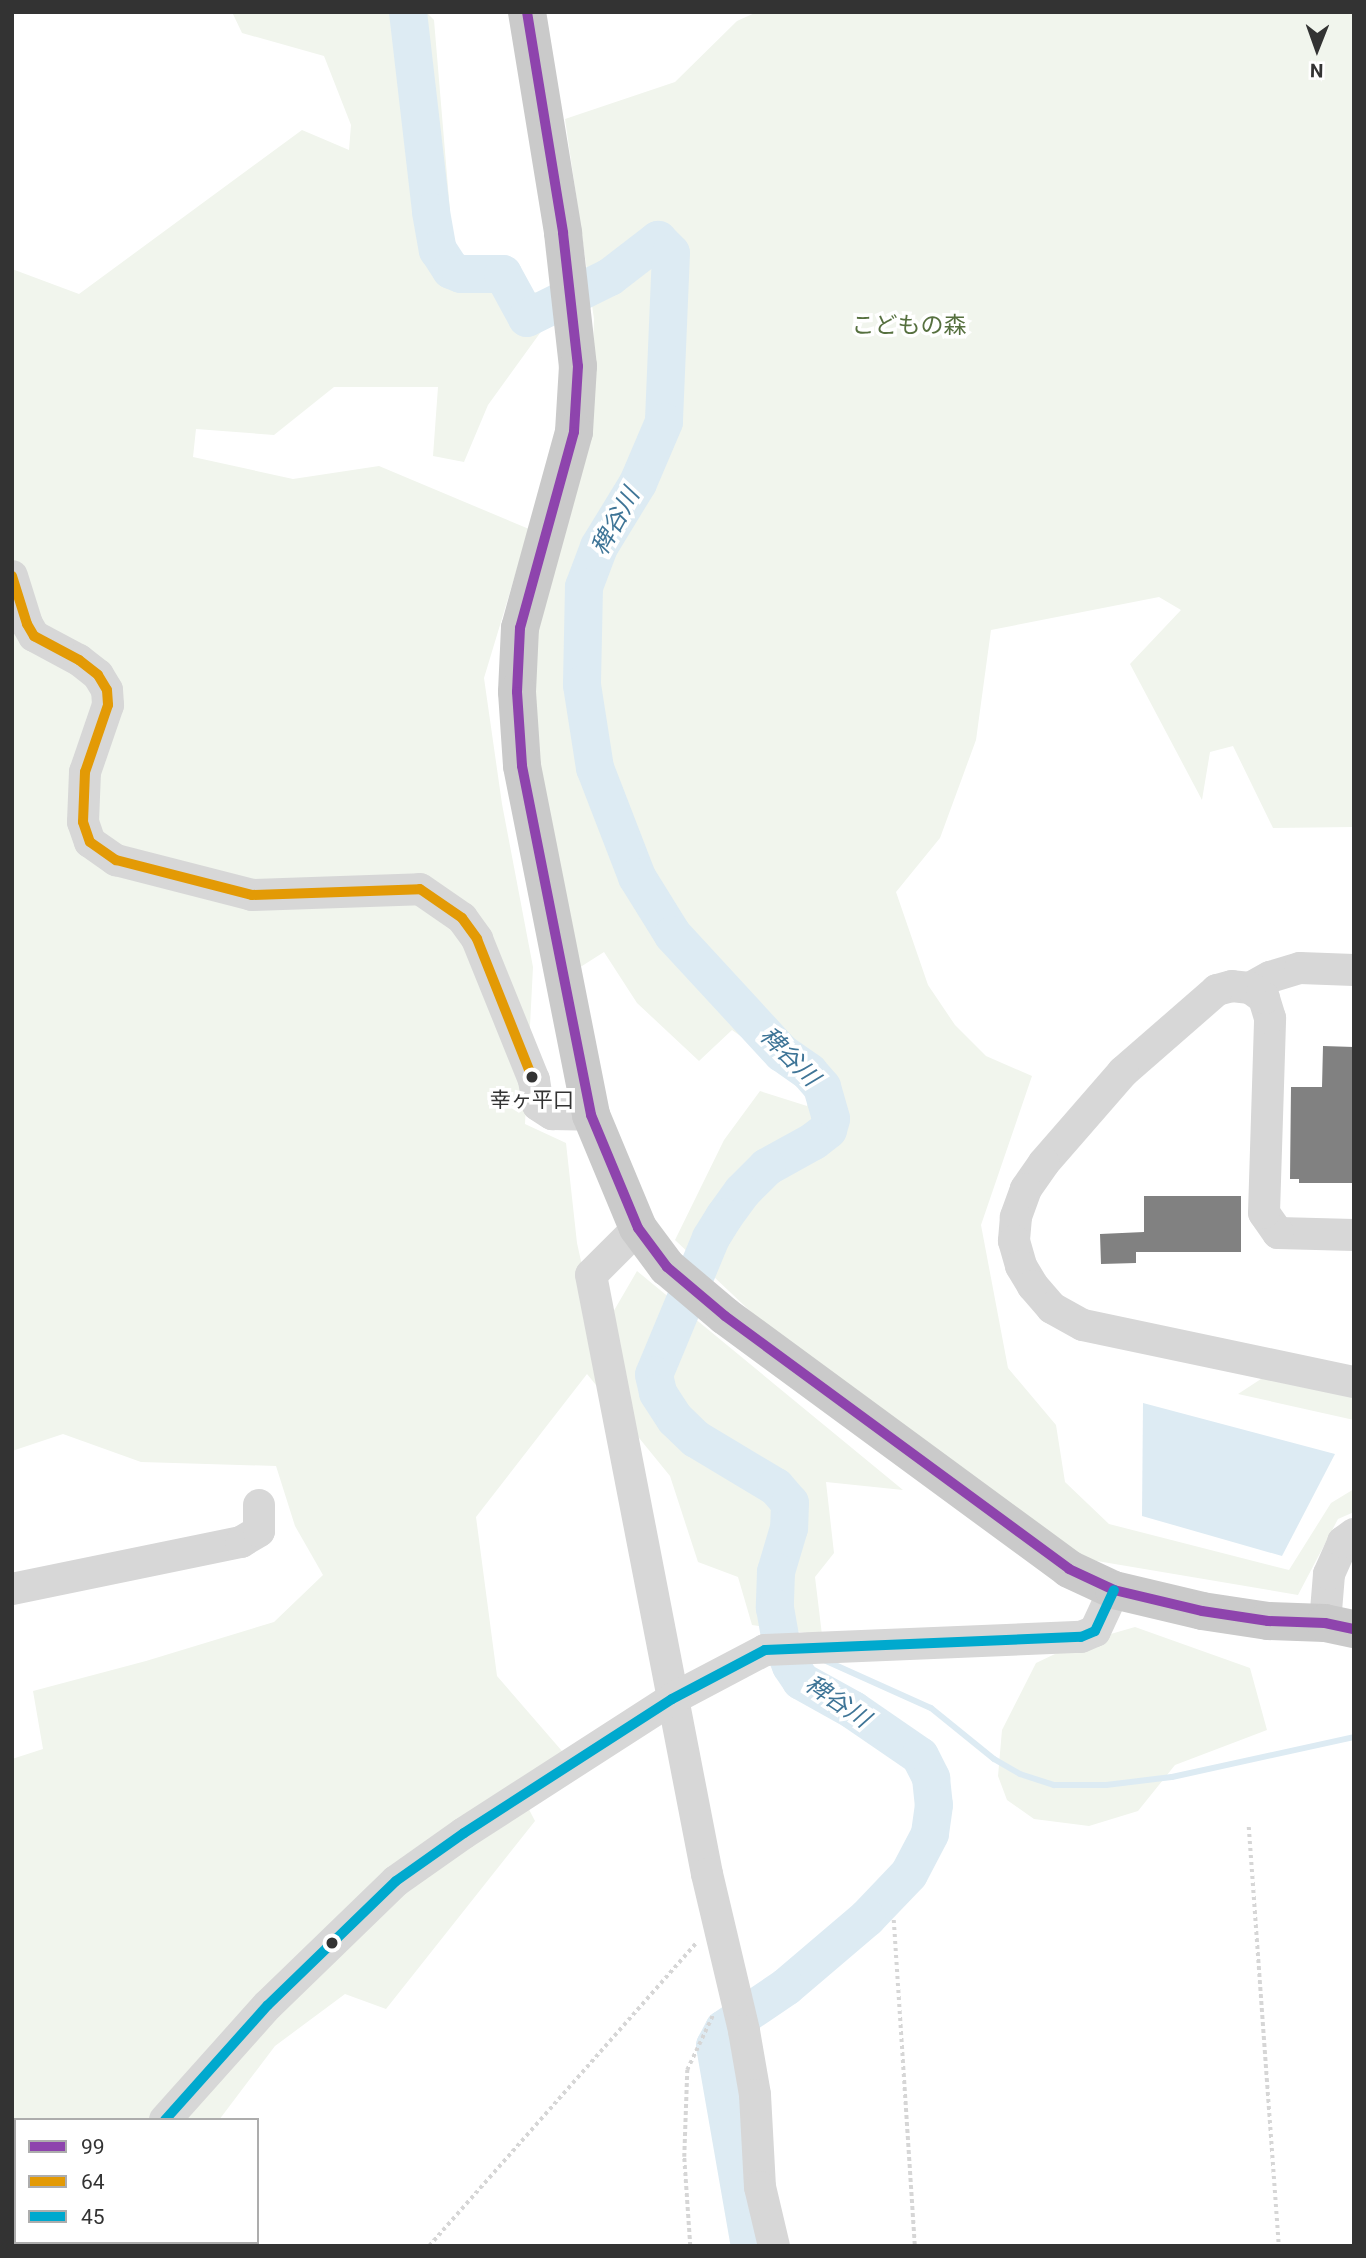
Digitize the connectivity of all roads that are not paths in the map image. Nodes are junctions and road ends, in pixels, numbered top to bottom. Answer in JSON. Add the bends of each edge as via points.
{"nodes":[{"id":1,"x":527,"y":12,"type":"edge"},
{"id":2,"x":12,"y":576,"type":"edge"},
{"id":3,"x":1354,"y":970,"type":"edge"},
{"id":4,"x":1250,"y":988,"type":"junction"},
{"id":5,"x":591,"y":1115,"type":"junction"},
{"id":6,"x":638,"y":1228,"type":"junction"},
{"id":7,"x":1354,"y":1235,"type":"edge"},
{"id":8,"x":1354,"y":1382,"type":"edge"},
{"id":9,"x":258,"y":1505,"type":"dead end"},
{"id":10,"x":1354,"y":1534,"type":"edge"},
{"id":11,"x":12,"y":1589,"type":"edge"},
{"id":12,"x":1114,"y":1590,"type":"junction"},
{"id":13,"x":1340,"y":1626,"type":"edge"},
{"id":14,"x":672,"y":1699,"type":"junction"},
{"id":15,"x":167,"y":2118,"type":"edge"},
{"id":16,"x":774,"y":2246,"type":"edge"}],
"edges":[{"from":1,"to":5,"type":"main road","via":[[567,265],[578,366],[574,432],[520,628],[517,692],[522,766]]},
{"from":2,"to":5,"type":"street","via":[[34,636],[79,660],[98,675],[107,690],[108,705],[85,772],[83,822],[90,842],[116,860],[252,895],[420,890],[462,918],[477,939],[534,1080],[538,1105],[552,1114]]},
{"from":3,"to":4,"type":"street","via":[[1300,968]]},
{"from":4,"to":7,"type":"street","via":[[1264,998],[1270,1018],[1264,1213],[1278,1233]]},
{"from":4,"to":8,"type":"street","via":[[1217,990],[1123,1072],[1026,1189],[1014,1241],[1033,1286],[1052,1308],[1083,1325]]},
{"from":5,"to":6,"type":"main road"},
{"from":6,"to":12,"type":"main road","via":[[667,1267],[725,1316],[1069,1569]]},
{"from":6,"to":14,"type":"street","via":[[591,1275]]},
{"from":9,"to":11,"type":"street","via":[[259,1531],[241,1542]]},
{"from":10,"to":13,"type":"street","via":[[1343,1542],[1329,1574]]},
{"from":12,"to":13,"type":"main road","via":[[1202,1611]]},
{"from":12,"to":14,"type":"street","via":[[1095,1631],[1081,1637],[765,1650]]},
{"from":14,"to":15,"type":"street","via":[[396,1881],[268,2005]]},
{"from":14,"to":16,"type":"street","via":[[739,2006],[755,2095],[760,2187]]}]}
